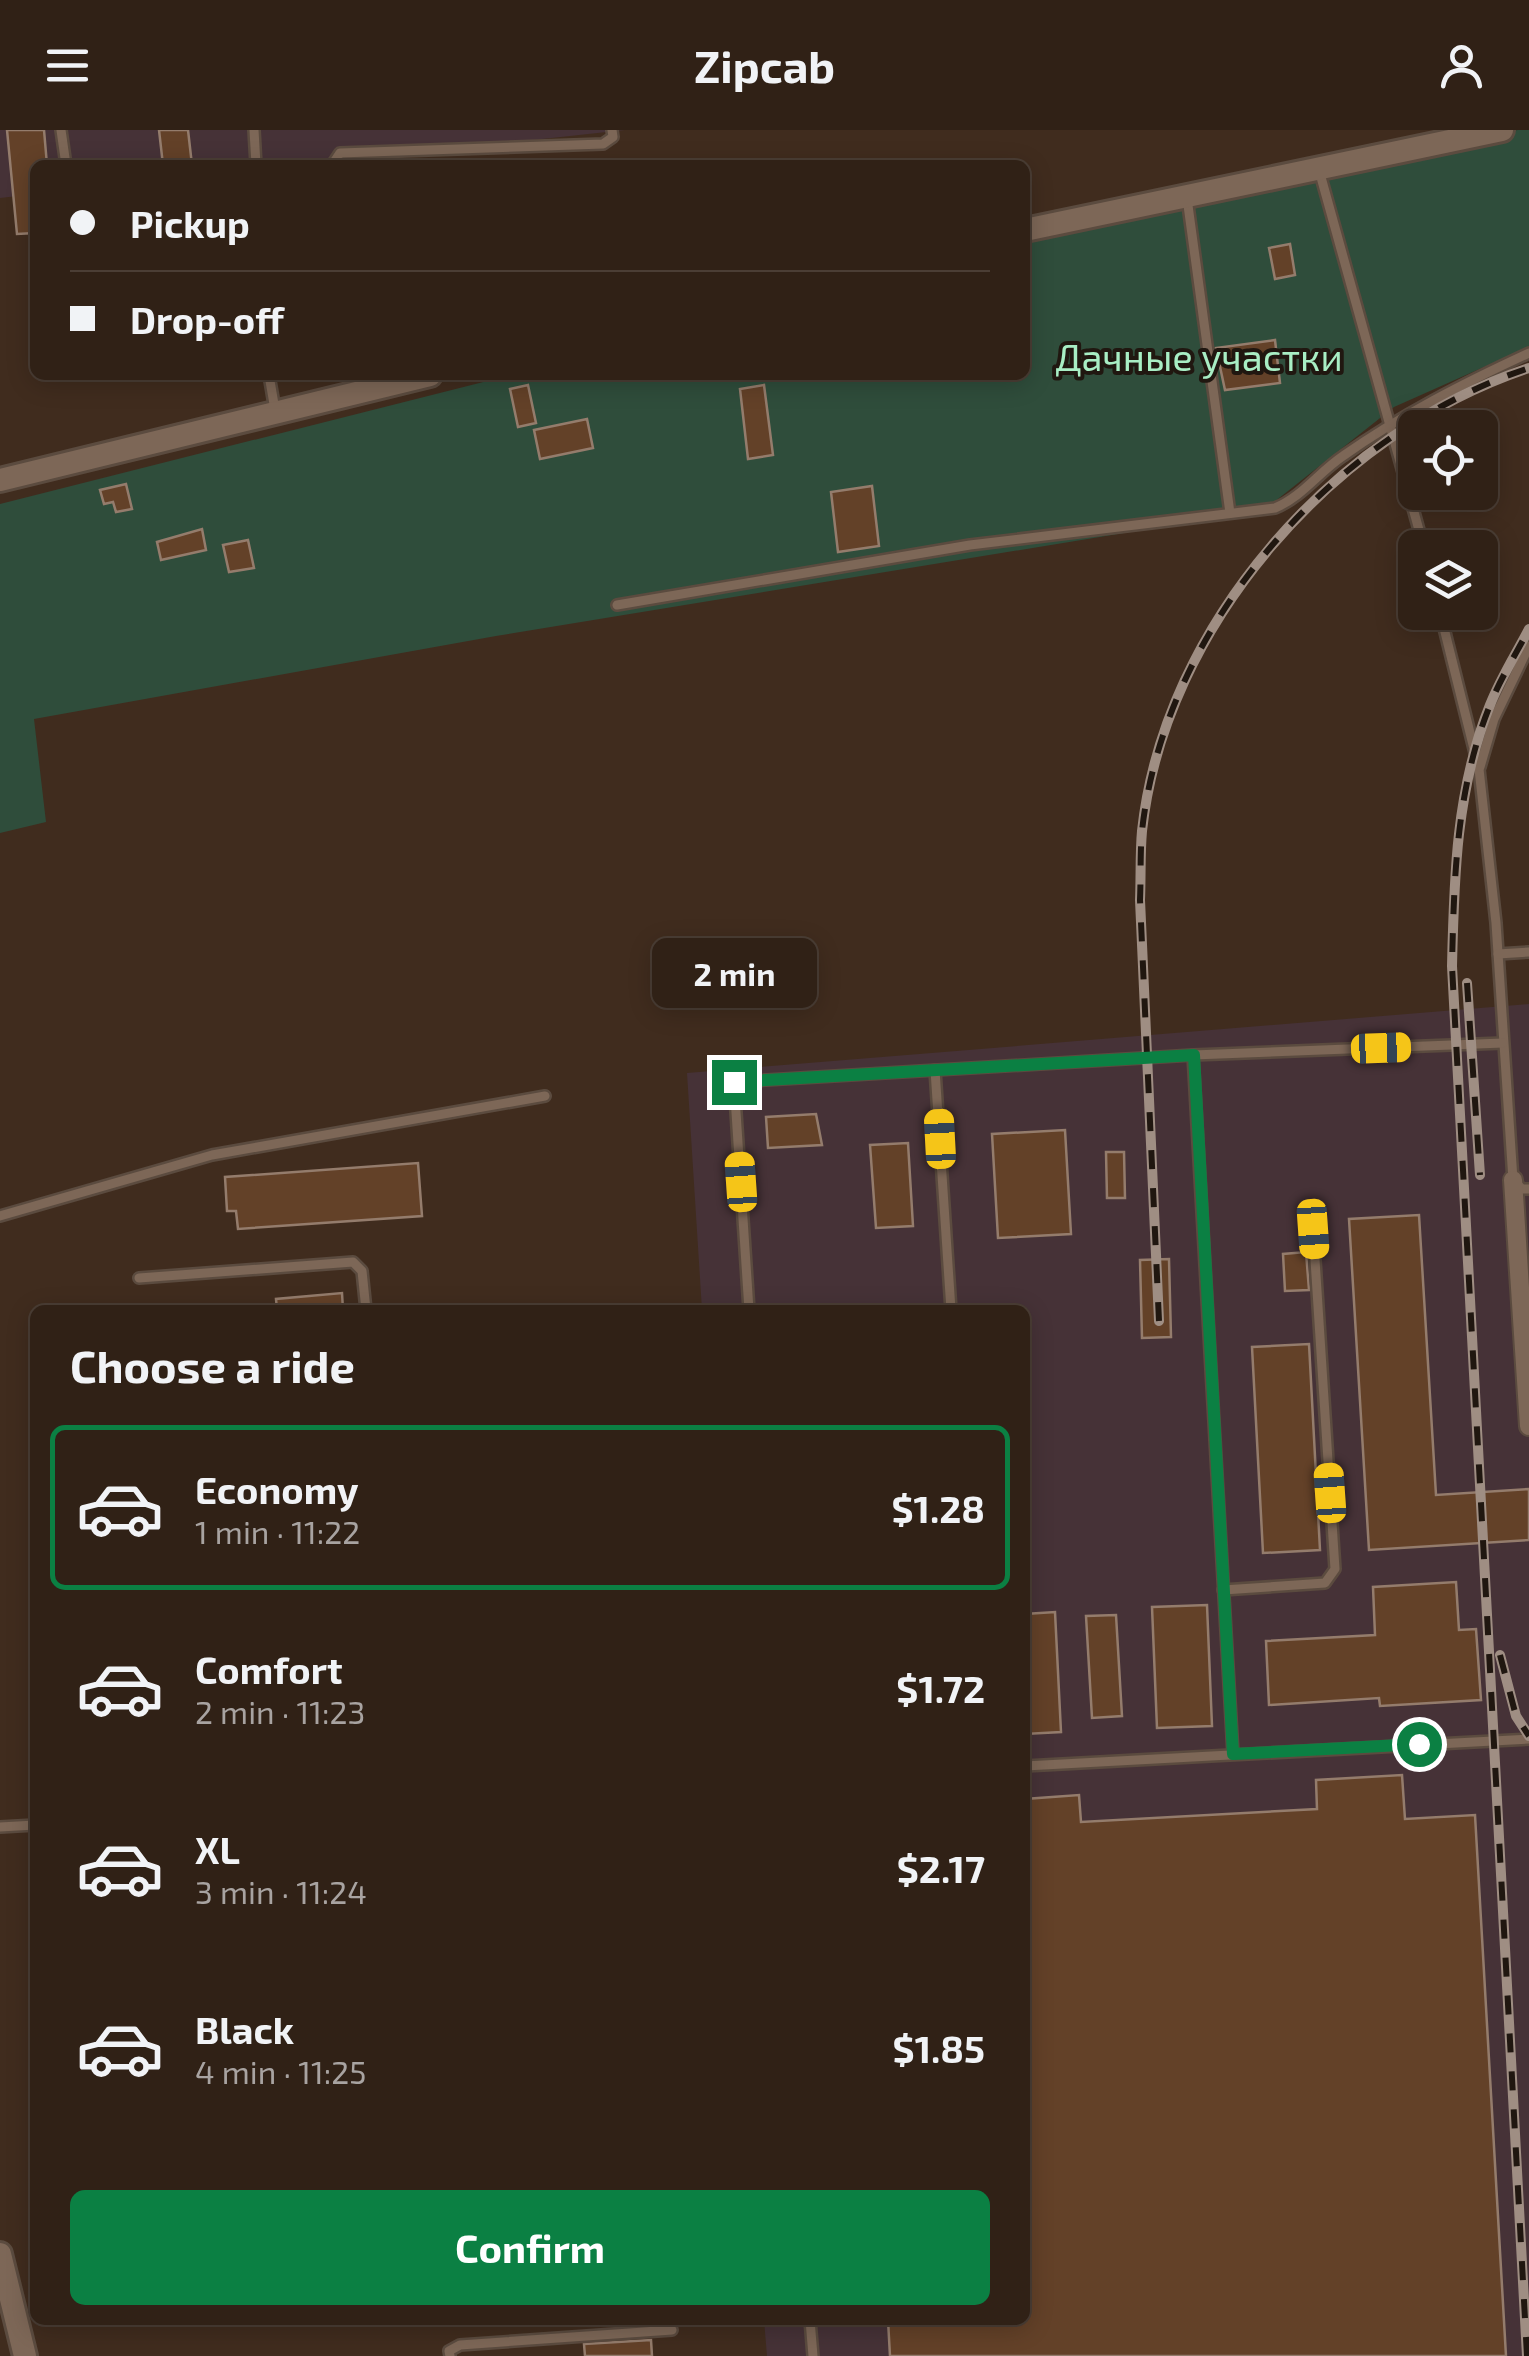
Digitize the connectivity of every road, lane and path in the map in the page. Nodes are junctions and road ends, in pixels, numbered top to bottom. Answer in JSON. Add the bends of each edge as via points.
{"nodes":[{"id":1,"x":61,"y":130,"type":"edge"},
{"id":2,"x":254,"y":130,"type":"edge"},
{"id":3,"x":612,"y":130,"type":"edge"},
{"id":4,"x":1502,"y":130,"type":"edge"},
{"id":5,"x":65,"y":160,"type":"edge"},
{"id":6,"x":256,"y":160,"type":"edge"},
{"id":7,"x":335,"y":160,"type":"edge"},
{"id":8,"x":1318,"y":168,"type":"junction"},
{"id":9,"x":1186,"y":196,"type":"junction"},
{"id":10,"x":1030,"y":229,"type":"edge"},
{"id":11,"x":1529,"y":353,"type":"edge"},
{"id":12,"x":270,"y":380,"type":"edge"},
{"id":13,"x":410,"y":380,"type":"edge"},
{"id":14,"x":275,"y":413,"type":"junction"},
{"id":15,"x":1389,"y":426,"type":"junction"},
{"id":16,"x":0,"y":480,"type":"edge"},
{"id":17,"x":1230,"y":513,"type":"junction"},
{"id":18,"x":1419,"y":530,"type":"edge"},
{"id":19,"x":618,"y":606,"type":"dead end"},
{"id":20,"x":1444,"y":630,"type":"edge"},
{"id":21,"x":1529,"y":646,"type":"edge"},
{"id":22,"x":1479,"y":769,"type":"junction"},
{"id":23,"x":1529,"y":952,"type":"edge"},
{"id":24,"x":1498,"y":954,"type":"junction"},
{"id":25,"x":1503,"y":1043,"type":"junction"},
{"id":26,"x":1194,"y":1055,"type":"junction"},
{"id":27,"x":935,"y":1070,"type":"junction"},
{"id":28,"x":545,"y":1096,"type":"dead end"},
{"id":29,"x":1521,"y":1184,"type":"edge"},
{"id":30,"x":0,"y":1216,"type":"edge"},
{"id":31,"x":1313,"y":1229,"type":"dead end"},
{"id":32,"x":138,"y":1278,"type":"dead end"},
{"id":33,"x":365,"y":1305,"type":"edge"},
{"id":34,"x":749,"y":1305,"type":"edge"},
{"id":35,"x":950,"y":1305,"type":"edge"},
{"id":36,"x":1529,"y":1426,"type":"edge"},
{"id":37,"x":1223,"y":1590,"type":"junction"},
{"id":38,"x":1529,"y":1739,"type":"edge"},
{"id":39,"x":1233,"y":1754,"type":"junction"},
{"id":40,"x":1030,"y":1766,"type":"edge"},
{"id":41,"x":30,"y":1825,"type":"edge"},
{"id":42,"x":0,"y":1827,"type":"edge"},
{"id":43,"x":0,"y":2254,"type":"edge"},
{"id":44,"x":810,"y":2325,"type":"edge"},
{"id":45,"x":672,"y":2330,"type":"dead end"},
{"id":46,"x":24,"y":2356,"type":"edge"},
{"id":47,"x":450,"y":2356,"type":"edge"},
{"id":48,"x":812,"y":2356,"type":"edge"}],
"edges":[{"from":1,"to":5,"type":"lane"},
{"from":2,"to":6,"type":"lane"},
{"from":3,"to":7,"type":"lane","via":[[603,144],[340,153]]},
{"from":4,"to":8,"type":"main road"},
{"from":8,"to":9,"type":"main road"},
{"from":8,"to":15,"type":"lane"},
{"from":9,"to":10,"type":"main road"},
{"from":9,"to":17,"type":"lane"},
{"from":11,"to":15,"type":"lane"},
{"from":12,"to":14,"type":"lane"},
{"from":13,"to":14,"type":"main road"},
{"from":14,"to":16,"type":"main road"},
{"from":15,"to":17,"type":"lane","via":[[1289,502]]},
{"from":15,"to":18,"type":"lane"},
{"from":17,"to":19,"type":"lane","via":[[970,545]]},
{"from":20,"to":22,"type":"lane"},
{"from":21,"to":22,"type":"lane"},
{"from":22,"to":24,"type":"lane"},
{"from":23,"to":24,"type":"lane"},
{"from":24,"to":25,"type":"lane"},
{"from":25,"to":26,"type":"lane"},
{"from":25,"to":29,"type":"lane"},
{"from":26,"to":27,"type":"lane"},
{"from":26,"to":37,"type":"lane"},
{"from":27,"to":34,"type":"lane","via":[[734,1082]]},
{"from":27,"to":35,"type":"lane"},
{"from":28,"to":30,"type":"lane","via":[[212,1156]]},
{"from":29,"to":36,"type":"street"},
{"from":31,"to":37,"type":"lane","via":[[1335,1569],[1325,1583]]},
{"from":32,"to":33,"type":"lane","via":[[353,1262],[362,1271]]},
{"from":37,"to":39,"type":"lane"},
{"from":38,"to":39,"type":"lane"},
{"from":39,"to":40,"type":"lane"},
{"from":41,"to":42,"type":"lane"},
{"from":43,"to":46,"type":"main road"},
{"from":44,"to":48,"type":"lane"},
{"from":45,"to":47,"type":"lane","via":[[460,2344]]}]}
